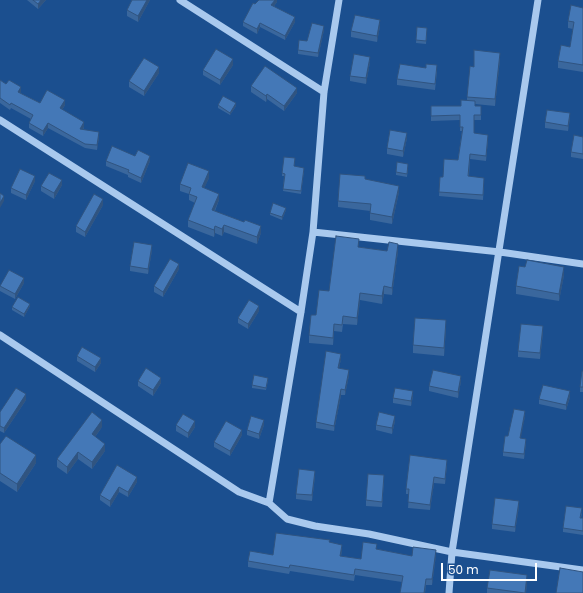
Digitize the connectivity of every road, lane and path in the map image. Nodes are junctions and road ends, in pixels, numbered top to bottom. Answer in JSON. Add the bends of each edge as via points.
{"nodes":[{"id":1,"x":180,"y":0,"type":"edge"},
{"id":2,"x":339,"y":0,"type":"edge"},
{"id":3,"x":538,"y":0,"type":"edge"},
{"id":4,"x":324,"y":92,"type":"junction"},
{"id":5,"x":0,"y":120,"type":"edge"},
{"id":6,"x":313,"y":232,"type":"junction"},
{"id":7,"x":500,"y":252,"type":"junction"},
{"id":8,"x":583,"y":264,"type":"edge"},
{"id":9,"x":301,"y":312,"type":"junction"},
{"id":10,"x":0,"y":335,"type":"edge"},
{"id":11,"x":269,"y":502,"type":"junction"},
{"id":12,"x":452,"y":552,"type":"junction"},
{"id":13,"x":583,"y":570,"type":"edge"},
{"id":14,"x":449,"y":593,"type":"edge"}],
"edges":[{"from":1,"to":4,"type":"street"},
{"from":2,"to":4,"type":"street"},
{"from":3,"to":7,"type":"street"},
{"from":4,"to":6,"type":"street"},
{"from":5,"to":9,"type":"street"},
{"from":6,"to":7,"type":"street"},
{"from":6,"to":9,"type":"street"},
{"from":7,"to":8,"type":"street"},
{"from":7,"to":12,"type":"street"},
{"from":9,"to":11,"type":"street"},
{"from":10,"to":11,"type":"street","via":[[239,492]]},
{"from":11,"to":12,"type":"street","via":[[287,519],[308,525],[369,534]]},
{"from":12,"to":13,"type":"street"},
{"from":12,"to":14,"type":"street"}]}
